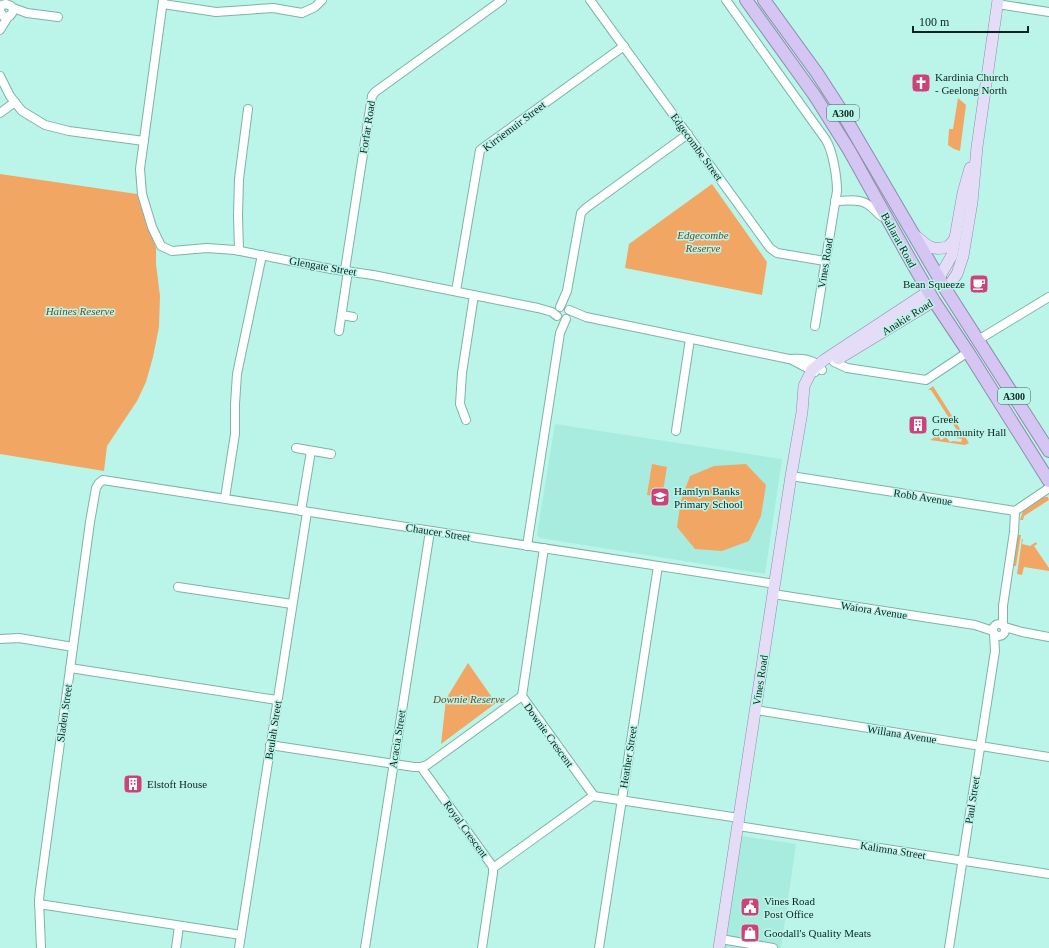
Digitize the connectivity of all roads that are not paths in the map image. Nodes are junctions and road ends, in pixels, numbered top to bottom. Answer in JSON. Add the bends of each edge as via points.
{"nodes":[{"id":1,"x":322,"y":0,"type":"edge"},
{"id":2,"x":502,"y":0,"type":"edge"},
{"id":3,"x":590,"y":0,"type":"edge"},
{"id":4,"x":726,"y":0,"type":"edge"},
{"id":5,"x":746,"y":0,"type":"edge"},
{"id":6,"x":764,"y":0,"type":"edge"},
{"id":7,"x":163,"y":2,"type":"edge"},
{"id":8,"x":997,"y":2,"type":"edge"},
{"id":9,"x":6,"y":10,"type":"edge"},
{"id":10,"x":1049,"y":12,"type":"edge"},
{"id":11,"x":58,"y":17,"type":"dead end"},
{"id":12,"x":0,"y":30,"type":"edge"},
{"id":13,"x":624,"y":46,"type":"junction"},
{"id":14,"x":0,"y":76,"type":"edge"},
{"id":15,"x":15,"y":102,"type":"junction"},
{"id":16,"x":248,"y":109,"type":"dead end"},
{"id":17,"x":0,"y":113,"type":"edge"},
{"id":18,"x":688,"y":134,"type":"junction"},
{"id":19,"x":144,"y":141,"type":"junction"},
{"id":20,"x":977,"y":146,"type":"junction"},
{"id":21,"x":835,"y":201,"type":"junction"},
{"id":22,"x":888,"y":219,"type":"junction"},
{"id":23,"x":913,"y":233,"type":"junction"},
{"id":24,"x":955,"y":238,"type":"junction"},
{"id":25,"x":239,"y":251,"type":"junction"},
{"id":26,"x":262,"y":255,"type":"junction"},
{"id":27,"x":826,"y":261,"type":"junction"},
{"id":28,"x":347,"y":271,"type":"junction"},
{"id":29,"x":939,"y":278,"type":"junction"},
{"id":30,"x":946,"y":290,"type":"junction"},
{"id":31,"x":456,"y":291,"type":"junction"},
{"id":32,"x":474,"y":295,"type":"junction"},
{"id":33,"x":932,"y":296,"type":"junction"},
{"id":34,"x":1049,"y":297,"type":"edge"},
{"id":35,"x":563,"y":313,"type":"junction"},
{"id":36,"x":342,"y":315,"type":"junction"},
{"id":37,"x":353,"y":316,"type":"dead end"},
{"id":38,"x":815,"y":326,"type":"dead end"},
{"id":39,"x":339,"y":331,"type":"dead end"},
{"id":40,"x":690,"y":339,"type":"junction"},
{"id":41,"x":978,"y":340,"type":"junction"},
{"id":42,"x":968,"y":352,"type":"junction"},
{"id":43,"x":834,"y":362,"type":"junction"},
{"id":44,"x":817,"y":370,"type":"junction"},
{"id":45,"x":466,"y":420,"type":"dead end"},
{"id":46,"x":676,"y":431,"type":"dead end"},
{"id":47,"x":1044,"y":436,"type":"edge"},
{"id":48,"x":296,"y":448,"type":"dead end"},
{"id":49,"x":311,"y":451,"type":"junction"},
{"id":50,"x":1049,"y":452,"type":"edge"},
{"id":51,"x":331,"y":454,"type":"dead end"},
{"id":52,"x":791,"y":476,"type":"junction"},
{"id":53,"x":102,"y":480,"type":"joint"},
{"id":54,"x":1049,"y":481,"type":"edge"},
{"id":55,"x":1049,"y":488,"type":"edge"},
{"id":56,"x":226,"y":498,"type":"junction"},
{"id":57,"x":1015,"y":511,"type":"junction"},
{"id":58,"x":304,"y":512,"type":"junction"},
{"id":59,"x":430,"y":531,"type":"junction"},
{"id":60,"x":527,"y":546,"type":"junction"},
{"id":61,"x":544,"y":548,"type":"junction"},
{"id":62,"x":658,"y":566,"type":"junction"},
{"id":63,"x":178,"y":587,"type":"dead end"},
{"id":64,"x":774,"y":589,"type":"junction"},
{"id":65,"x":292,"y":604,"type":"junction"},
{"id":66,"x":999,"y":629,"type":"junction"},
{"id":67,"x":1049,"y":637,"type":"edge"},
{"id":68,"x":0,"y":639,"type":"edge"},
{"id":69,"x":73,"y":647,"type":"junction"},
{"id":70,"x":70,"y":668,"type":"junction"},
{"id":71,"x":522,"y":696,"type":"junction"},
{"id":72,"x":277,"y":700,"type":"junction"},
{"id":73,"x":756,"y":710,"type":"junction"},
{"id":74,"x":270,"y":745,"type":"junction"},
{"id":75,"x":980,"y":746,"type":"junction"},
{"id":76,"x":1049,"y":757,"type":"edge"},
{"id":77,"x":393,"y":764,"type":"junction"},
{"id":78,"x":421,"y":767,"type":"junction"},
{"id":79,"x":594,"y":796,"type":"junction"},
{"id":80,"x":622,"y":800,"type":"junction"},
{"id":81,"x":738,"y":822,"type":"junction"},
{"id":82,"x":962,"y":861,"type":"junction"},
{"id":83,"x":493,"y":868,"type":"junction"},
{"id":84,"x":1049,"y":874,"type":"edge"},
{"id":85,"x":39,"y":904,"type":"junction"},
{"id":86,"x":178,"y":926,"type":"junction"},
{"id":87,"x":241,"y":935,"type":"junction"},
{"id":88,"x":720,"y":944,"type":"edge"},
{"id":89,"x":41,"y":948,"type":"edge"},
{"id":90,"x":176,"y":948,"type":"edge"},
{"id":91,"x":239,"y":948,"type":"edge"},
{"id":92,"x":365,"y":948,"type":"edge"},
{"id":93,"x":482,"y":948,"type":"edge"},
{"id":94,"x":599,"y":948,"type":"edge"},
{"id":95,"x":772,"y":948,"type":"edge"},
{"id":96,"x":949,"y":948,"type":"edge"}],
"edges":[{"from":1,"to":7,"type":"street","via":[[302,13],[273,8],[216,12]]},
{"from":2,"to":28,"type":"street","name":"Forfar Road","via":[[372,96]]},
{"from":3,"to":13,"type":"street","name":"Edgecombe Street"},
{"from":4,"to":21,"type":"street","name":"Vines Road","via":[[827,142],[836,179]]},
{"from":5,"to":22,"type":"highway","name":"Ballarat Road","number":"A300","via":[[815,96]]},
{"from":6,"to":23,"type":"highway","name":"Ballarat Road","number":"A300","via":[[839,107]]},
{"from":7,"to":19,"type":"street","name":"Glengate Street"},
{"from":8,"to":10,"type":"street"},
{"from":8,"to":20,"type":"main road","name":"Anakie Road"},
{"from":9,"to":11,"type":"street"},
{"from":9,"to":12,"type":"street"},
{"from":13,"to":18,"type":"street","name":"Edgecombe Street"},
{"from":13,"to":31,"type":"street","name":"Kirriemuir Street","via":[[480,150]]},
{"from":14,"to":15,"type":"street"},
{"from":15,"to":17,"type":"street"},
{"from":15,"to":19,"type":"street","via":[[22,111],[45,125]]},
{"from":16,"to":25,"type":"street","via":[[239,179]]},
{"from":18,"to":27,"type":"street","name":"Edgecombe Street","via":[[772,250]]},
{"from":18,"to":35,"type":"street","via":[[581,213]]},
{"from":19,"to":25,"type":"street","name":"Glengate Street","via":[[140,169],[142,194],[161,246],[172,251],[207,248]]},
{"from":20,"to":24,"type":"main road","name":"Anakie Road","via":[[965,186]]},
{"from":20,"to":30,"type":"main road","name":"Anakie Road","via":[[972,202],[963,256],[957,274]]},
{"from":21,"to":22,"type":"street","via":[[865,202],[879,215]]},
{"from":21,"to":27,"type":"street","name":"Vines Road"},
{"from":22,"to":33,"type":"highway","name":"Ballarat Road","number":"A300"},
{"from":23,"to":24,"type":"main road","via":[[936,249],[950,245]]},
{"from":23,"to":29,"type":"highway","name":"Ballarat Road","number":"A300"},
{"from":24,"to":29,"type":"main road","name":"Anakie Road","via":[[952,255]]},
{"from":25,"to":26,"type":"street","name":"Glengate Street"},
{"from":26,"to":28,"type":"street","name":"Glengate Street"},
{"from":26,"to":56,"type":"street","via":[[237,374],[236,434]]},
{"from":27,"to":38,"type":"street","name":"Vines Road"},
{"from":28,"to":31,"type":"street","name":"Glengate Street"},
{"from":28,"to":36,"type":"street","name":"Forfar Road"},
{"from":29,"to":30,"type":"highway","name":"Ballarat Road","number":"A300"},
{"from":29,"to":33,"type":"highway","name":"Anakie Road"},
{"from":30,"to":33,"type":"highway","name":"Anakie Road"},
{"from":30,"to":41,"type":"highway","name":"Ballarat Road","number":"A300"},
{"from":31,"to":32,"type":"street","name":"Glengate Street"},
{"from":32,"to":35,"type":"street","name":"Glengate Street"},
{"from":32,"to":45,"type":"street","via":[[460,404]]},
{"from":33,"to":42,"type":"highway","name":"Ballarat Road","number":"A300"},
{"from":33,"to":43,"type":"main road","name":"Anakie Road"},
{"from":33,"to":44,"type":"main road","name":"Anakie Road"},
{"from":34,"to":41,"type":"street"},
{"from":35,"to":40,"type":"street","name":"Glengate Street"},
{"from":35,"to":60,"type":"street"},
{"from":36,"to":37,"type":"street"},
{"from":36,"to":39,"type":"street","name":"Forfar Road"},
{"from":40,"to":44,"type":"street","name":"Glengate Street","via":[[789,359]]},
{"from":40,"to":46,"type":"street"},
{"from":41,"to":47,"type":"highway","name":"Ballarat Road","number":"A300"},
{"from":42,"to":43,"type":"street","via":[[926,380],[847,368]]},
{"from":42,"to":54,"type":"highway","name":"Ballarat Road","number":"A300"},
{"from":43,"to":44,"type":"main road","name":"Anakie Road"},
{"from":44,"to":52,"type":"main road","name":"Vines Road","via":[[804,386]]},
{"from":47,"to":50,"type":"highway","name":"Ballarat Road","number":"A300"},
{"from":48,"to":49,"type":"street"},
{"from":49,"to":51,"type":"street"},
{"from":49,"to":58,"type":"street","name":"Beulah Street"},
{"from":52,"to":57,"type":"street","name":"Robb Avenue"},
{"from":52,"to":64,"type":"main road","name":"Vines Road"},
{"from":53,"to":56,"type":"street","name":"Chaucer Street"},
{"from":53,"to":69,"type":"street","name":"Sladen Street","via":[[96,491]]},
{"from":55,"to":57,"type":"street"},
{"from":56,"to":58,"type":"street","name":"Chaucer Street"},
{"from":57,"to":66,"type":"street","name":"Paul Street"},
{"from":58,"to":59,"type":"street","name":"Chaucer Street"},
{"from":58,"to":65,"type":"street","name":"Beulah Street"},
{"from":59,"to":60,"type":"street","name":"Chaucer Street"},
{"from":59,"to":77,"type":"street","name":"Acacia Street"},
{"from":60,"to":61,"type":"street","name":"Chaucer Street"},
{"from":61,"to":62,"type":"street","name":"Chaucer Street"},
{"from":61,"to":71,"type":"street"},
{"from":62,"to":64,"type":"street","name":"Chaucer Street"},
{"from":62,"to":80,"type":"street","name":"Heather Street"},
{"from":63,"to":65,"type":"street"},
{"from":64,"to":66,"type":"street","name":"Waiora Avenue"},
{"from":64,"to":73,"type":"main road","name":"Vines Road"},
{"from":65,"to":72,"type":"street","name":"Beulah Street"},
{"from":66,"to":67,"type":"street","name":"Waiora Avenue"},
{"from":66,"to":75,"type":"street","name":"Paul Street"},
{"from":68,"to":69,"type":"street","via":[[19,638]]},
{"from":69,"to":70,"type":"street","name":"Sladen Street"},
{"from":70,"to":72,"type":"street"},
{"from":70,"to":85,"type":"street","name":"Sladen Street"},
{"from":71,"to":78,"type":"street","name":"Downie Crescent"},
{"from":71,"to":79,"type":"street","name":"Downie Crescent"},
{"from":72,"to":74,"type":"street","name":"Beulah Street"},
{"from":73,"to":75,"type":"street","name":"Willana Avenue"},
{"from":73,"to":81,"type":"main road","name":"Vines Road"},
{"from":74,"to":77,"type":"street"},
{"from":74,"to":87,"type":"street","name":"Beulah Street"},
{"from":75,"to":76,"type":"street","name":"Willana Avenue"},
{"from":75,"to":82,"type":"street","name":"Paul Street"},
{"from":77,"to":78,"type":"street"},
{"from":77,"to":92,"type":"street","name":"Acacia Street"},
{"from":78,"to":83,"type":"street","name":"Royal Crescent"},
{"from":79,"to":80,"type":"street","name":"Kalimna Street"},
{"from":79,"to":83,"type":"street","name":"Royal Crescent"},
{"from":80,"to":81,"type":"street","name":"Kalimna Street"},
{"from":80,"to":94,"type":"street","name":"Heather Street"},
{"from":81,"to":82,"type":"street","name":"Kalimna Street"},
{"from":81,"to":88,"type":"main road","name":"Vines Road"},
{"from":82,"to":84,"type":"street","name":"Kalimna Street"},
{"from":82,"to":96,"type":"street","name":"Paul Street"},
{"from":83,"to":93,"type":"street"},
{"from":85,"to":86,"type":"street"},
{"from":85,"to":89,"type":"street","name":"Sladen Street"},
{"from":86,"to":87,"type":"street"},
{"from":86,"to":90,"type":"street"},
{"from":87,"to":91,"type":"street","name":"Beulah Street"},
{"from":88,"to":95,"type":"street"}]}
